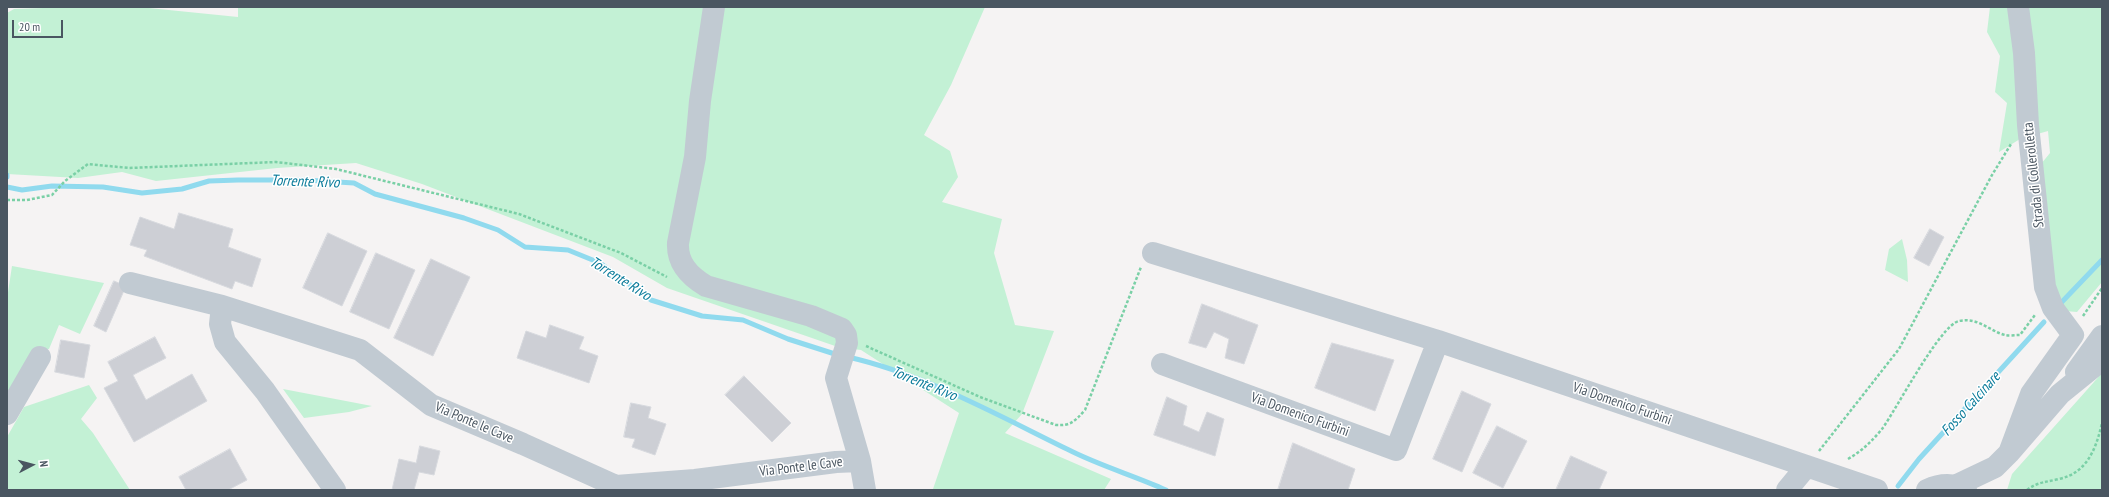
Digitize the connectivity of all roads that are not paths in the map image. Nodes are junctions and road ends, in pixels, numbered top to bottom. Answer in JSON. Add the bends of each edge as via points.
{"nodes":[{"id":1,"x":714,"y":7,"type":"edge"},
{"id":2,"x":2018,"y":7,"type":"edge"},
{"id":3,"x":1153,"y":253,"type":"road end"},
{"id":4,"x":130,"y":283,"type":"dead end"},
{"id":5,"x":222,"y":306,"type":"junction"},
{"id":6,"x":2102,"y":336,"type":"edge"},
{"id":7,"x":1438,"y":341,"type":"junction"},
{"id":8,"x":40,"y":357,"type":"dead end"},
{"id":9,"x":2102,"y":360,"type":"edge"},
{"id":10,"x":1162,"y":364,"type":"dead end"},
{"id":11,"x":2060,"y":394,"type":"junction"},
{"id":12,"x":7,"y":414,"type":"edge"},
{"id":13,"x":2002,"y":460,"type":"junction"},
{"id":14,"x":860,"y":461,"type":"junction"},
{"id":15,"x":1806,"y":467,"type":"junction"},
{"id":16,"x":691,"y":485,"type":"edge"},
{"id":17,"x":1961,"y":488,"type":"edge"},
{"id":18,"x":335,"y":490,"type":"edge"},
{"id":19,"x":865,"y":490,"type":"edge"},
{"id":20,"x":1787,"y":490,"type":"edge"},
{"id":21,"x":1877,"y":490,"type":"edge"},
{"id":22,"x":1927,"y":490,"type":"edge"},
{"id":23,"x":1988,"y":490,"type":"edge"}],
"edges":[{"from":1,"to":14,"type":"street","name":"Via Ponte le Cave","via":[[700,101],[695,157],[678,243],[678,255],[693,279],[706,286],[811,316],[842,329],[847,340],[838,372]]},
{"from":2,"to":13,"type":"street","name":"Strada di Collerolletta","via":[[2045,286],[2053,308],[2073,335],[2031,394]]},
{"from":3,"to":7,"type":"street","name":"Via Domenico Furbini"},
{"from":4,"to":5,"type":"street","name":"Via Ponte le Cave"},
{"from":5,"to":16,"type":"street","name":"Via Ponte le Cave","via":[[360,350],[431,405],[616,486]]},
{"from":5,"to":18,"type":"street","via":[[220,324],[226,342]]},
{"from":6,"to":11,"type":"street"},
{"from":7,"to":10,"type":"street","name":"Via Domenico Furbini","via":[[1396,450]]},
{"from":7,"to":15,"type":"street","name":"Via Domenico Furbini"},
{"from":8,"to":12,"type":"street"},
{"from":9,"to":11,"type":"street"},
{"from":11,"to":13,"type":"street"},
{"from":13,"to":17,"type":"street"},
{"from":13,"to":23,"type":"street"},
{"from":14,"to":16,"type":"street","name":"Via Ponte le Cave","via":[[836,462]]},
{"from":14,"to":19,"type":"street","name":"Via Ponte le Cave"},
{"from":15,"to":20,"type":"street"},
{"from":15,"to":21,"type":"street","name":"Via Domenico Furbini"},
{"from":17,"to":22,"type":"street","via":[[1945,485]]}]}
